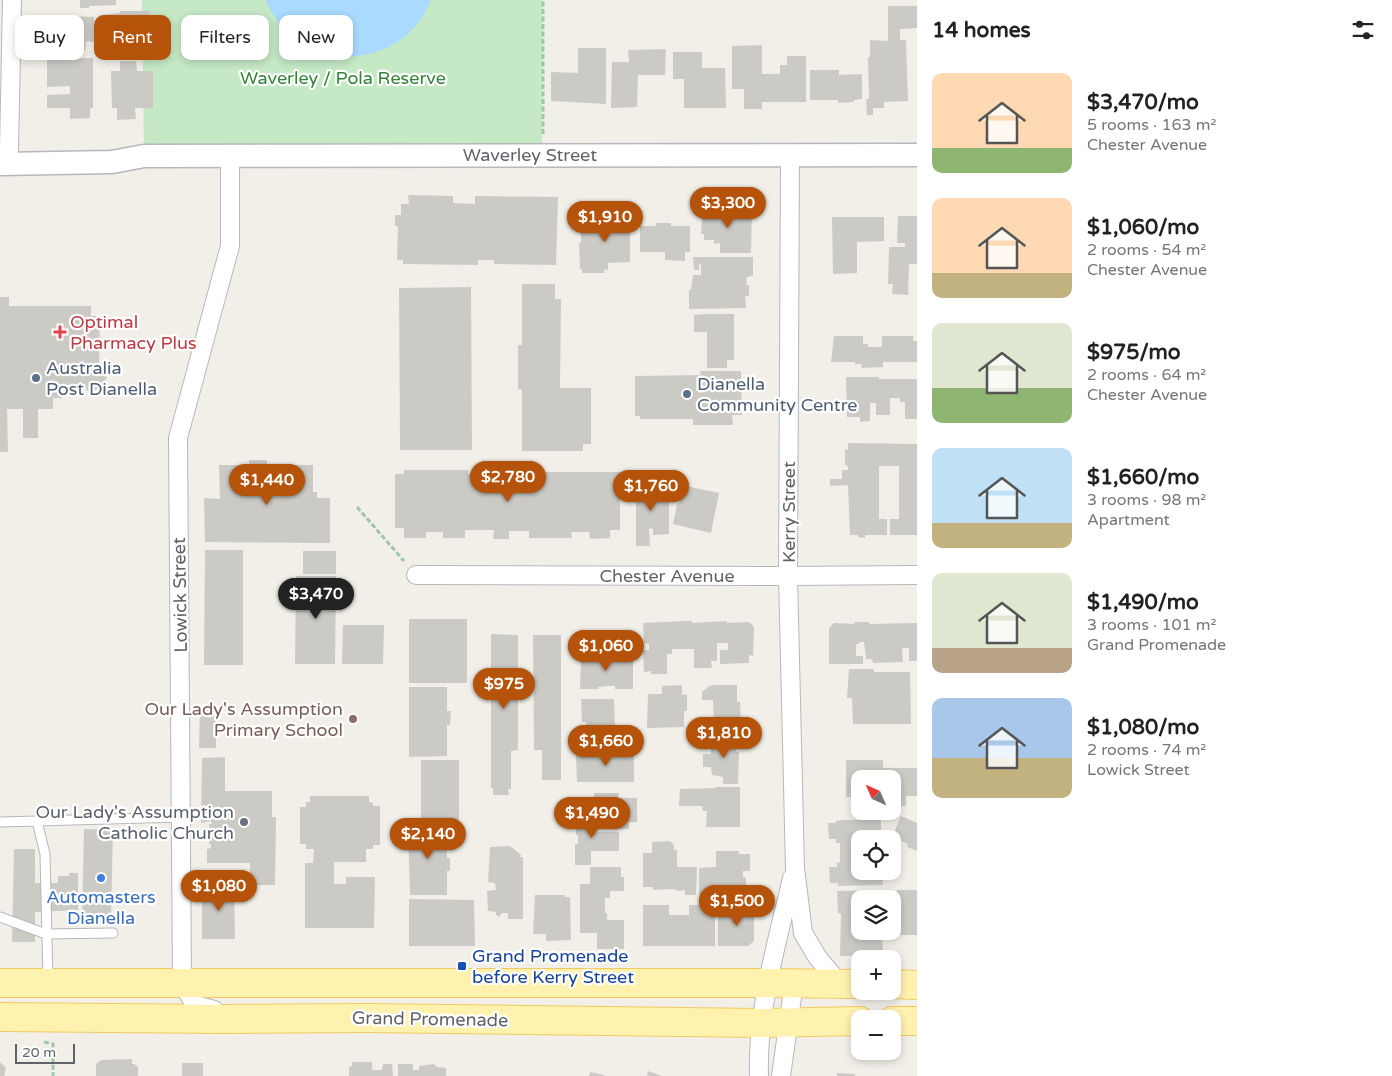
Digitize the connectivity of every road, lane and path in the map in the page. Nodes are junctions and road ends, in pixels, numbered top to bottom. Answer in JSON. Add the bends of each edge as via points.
{"nodes":[{"id":1,"x":12,"y":0,"type":"edge"},
{"id":2,"x":543,"y":0,"type":"edge"},
{"id":3,"x":542,"y":155,"type":"junction"},
{"id":4,"x":790,"y":155,"type":"junction"},
{"id":5,"x":917,"y":155,"type":"edge"},
{"id":6,"x":230,"y":156,"type":"junction"},
{"id":7,"x":4,"y":157,"type":"edge"},
{"id":8,"x":357,"y":507,"type":"dead end"},
{"id":9,"x":416,"y":575,"type":"joint"},
{"id":10,"x":917,"y":575,"type":"edge"},
{"id":11,"x":788,"y":576,"type":"junction"},
{"id":12,"x":182,"y":817,"type":"junction"},
{"id":13,"x":37,"y":821,"type":"junction"},
{"id":14,"x":0,"y":822,"type":"edge"},
{"id":15,"x":795,"y":868,"type":"junction"},
{"id":16,"x":0,"y":917,"type":"edge"},
{"id":17,"x":113,"y":933,"type":"dead end"},
{"id":18,"x":46,"y":934,"type":"junction"},
{"id":19,"x":182,"y":982,"type":"junction"},
{"id":20,"x":0,"y":983,"type":"edge"},
{"id":21,"x":48,"y":983,"type":"junction"},
{"id":22,"x":781,"y":983,"type":"junction"},
{"id":23,"x":850,"y":984,"type":"edge"},
{"id":24,"x":901,"y":984,"type":"edge"},
{"id":25,"x":917,"y":984,"type":"edge"},
{"id":26,"x":0,"y":1017,"type":"edge"},
{"id":27,"x":224,"y":1020,"type":"junction"},
{"id":28,"x":851,"y":1021,"type":"edge"},
{"id":29,"x":901,"y":1021,"type":"edge"},
{"id":30,"x":917,"y":1021,"type":"edge"},
{"id":31,"x":788,"y":1022,"type":"junction"},
{"id":32,"x":760,"y":1023,"type":"junction"},
{"id":33,"x":35,"y":1041,"type":"dead end"},
{"id":34,"x":53,"y":1076,"type":"edge"},
{"id":35,"x":759,"y":1076,"type":"edge"},
{"id":36,"x":781,"y":1076,"type":"edge"}],
"edges":[{"from":1,"to":7,"type":"street"},
{"from":2,"to":3,"type":"path"},
{"from":3,"to":4,"type":"street","name":"Waverley Street"},
{"from":3,"to":6,"type":"street","name":"Waverley Street"},
{"from":4,"to":5,"type":"street","name":"Waverley Street"},
{"from":4,"to":11,"type":"street","name":"Kerry Street"},
{"from":6,"to":7,"type":"street","name":"Waverley Street","via":[[144,156],[110,149]]},
{"from":6,"to":12,"type":"street","name":"Lowick Street","via":[[230,246],[178,438]]},
{"from":8,"to":9,"type":"path"},
{"from":9,"to":11,"type":"street","name":"Chester Avenue"},
{"from":10,"to":11,"type":"street","name":"Chester Avenue"},
{"from":11,"to":15,"type":"street","name":"Kerry Street"},
{"from":12,"to":13,"type":"lane"},
{"from":12,"to":19,"type":"street","name":"Lowick Street"},
{"from":13,"to":14,"type":"lane"},
{"from":13,"to":18,"type":"lane","via":[[45,854]]},
{"from":15,"to":22,"type":"street","name":"Kerry Street"},
{"from":15,"to":23,"type":"street","name":"Kerry Street","via":[[803,933],[825,967]]},
{"from":16,"to":18,"type":"lane"},
{"from":17,"to":18,"type":"lane"},
{"from":18,"to":21,"type":"lane"},
{"from":19,"to":21,"type":"main road","name":"Grand Promenade"},
{"from":19,"to":22,"type":"main road","name":"Grand Promenade"},
{"from":19,"to":27,"type":"street","name":"Lowick Street","via":[[195,1005],[214,1010]]},
{"from":20,"to":21,"type":"main road","name":"Grand Promenade"},
{"from":22,"to":23,"type":"main road","name":"Grand Promenade"},
{"from":22,"to":31,"type":"street"},
{"from":22,"to":32,"type":"street"},
{"from":24,"to":25,"type":"main road"},
{"from":26,"to":27,"type":"main road","name":"Grand Promenade"},
{"from":27,"to":32,"type":"main road","name":"Grand Promenade","via":[[366,1018]]},
{"from":28,"to":31,"type":"main road","name":"Grand Promenade"},
{"from":29,"to":30,"type":"main road"},
{"from":31,"to":32,"type":"main road","name":"Grand Promenade"},
{"from":31,"to":36,"type":"street"},
{"from":32,"to":35,"type":"street"},
{"from":33,"to":34,"type":"path","via":[[54,1044]]}]}
